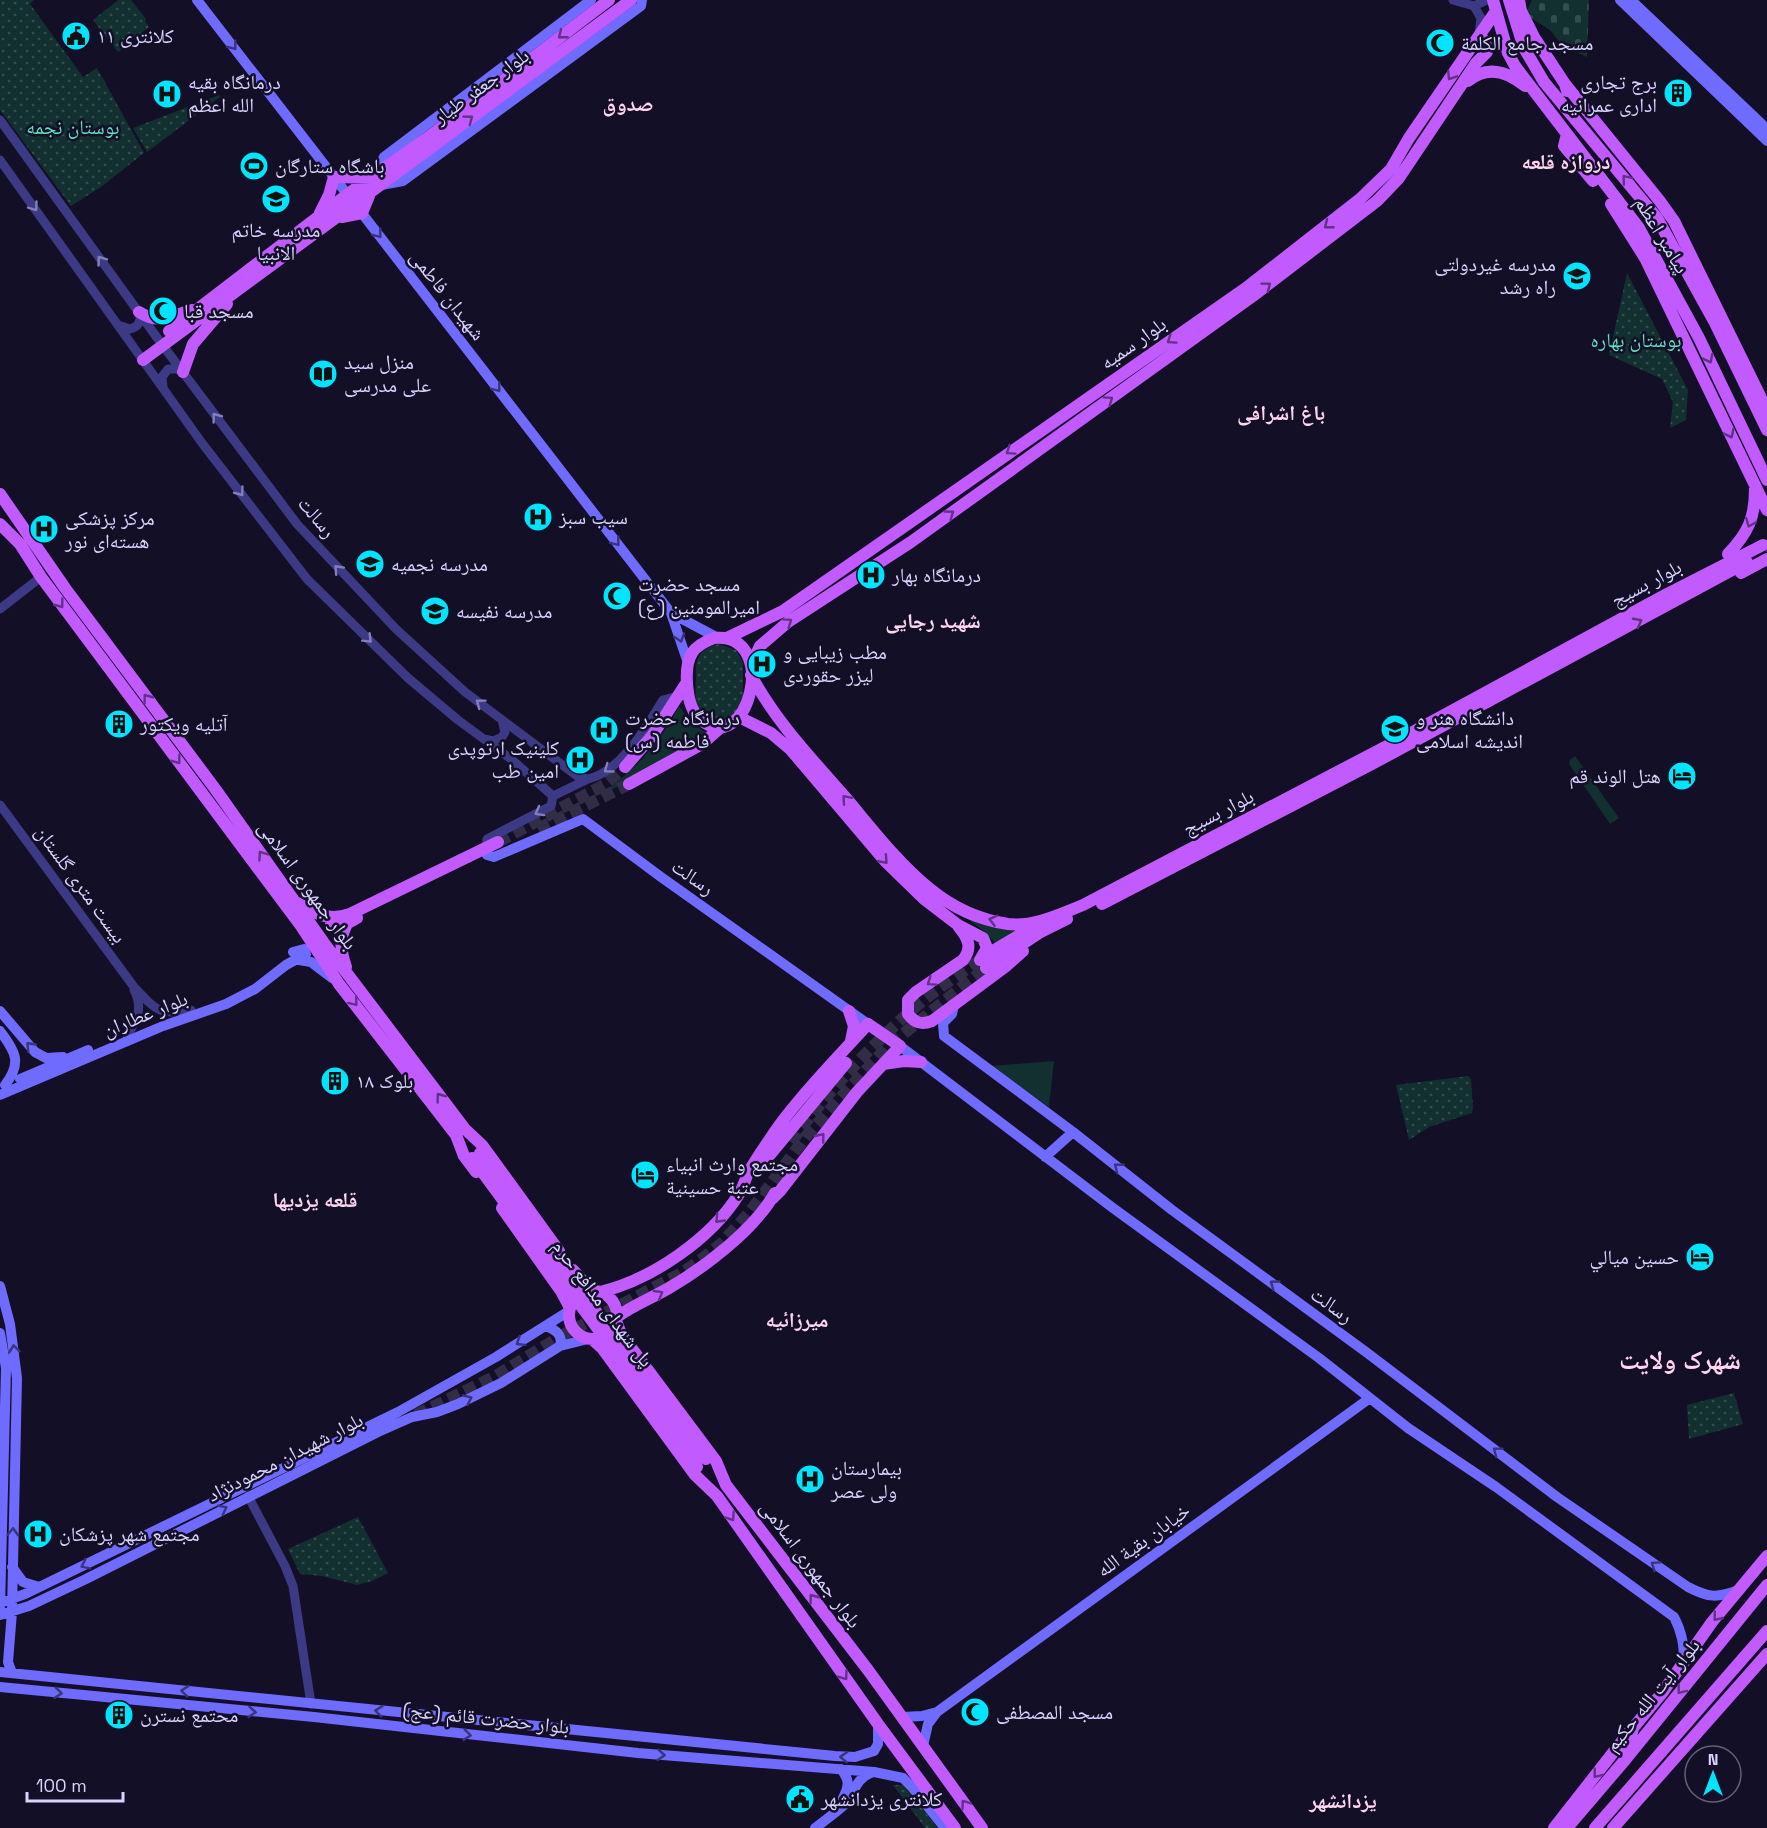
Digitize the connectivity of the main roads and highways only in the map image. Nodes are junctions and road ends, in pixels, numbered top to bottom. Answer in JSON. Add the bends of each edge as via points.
{"nodes":[{"id":1,"x":197,"y":0,"type":"edge"},
{"id":2,"x":591,"y":0,"type":"edge"},
{"id":3,"x":609,"y":0,"type":"edge"},
{"id":4,"x":631,"y":0,"type":"edge"},
{"id":5,"x":642,"y":0,"type":"edge"},
{"id":6,"x":1620,"y":0,"type":"edge"},
{"id":7,"x":1631,"y":0,"type":"edge"},
{"id":8,"x":1494,"y":5,"type":"edge"},
{"id":9,"x":1514,"y":6,"type":"edge"},
{"id":10,"x":1478,"y":38,"type":"junction"},
{"id":11,"x":1534,"y":38,"type":"junction"},
{"id":12,"x":1565,"y":84,"type":"junction"},
{"id":13,"x":1463,"y":85,"type":"junction"},
{"id":14,"x":1536,"y":95,"type":"junction"},
{"id":15,"x":1568,"y":110,"type":"junction"},
{"id":16,"x":1767,"y":129,"type":"edge"},
{"id":17,"x":1567,"y":134,"type":"junction"},
{"id":18,"x":1767,"y":141,"type":"edge"},
{"id":19,"x":334,"y":177,"type":"junction"},
{"id":20,"x":376,"y":180,"type":"junction"},
{"id":21,"x":348,"y":194,"type":"junction"},
{"id":22,"x":359,"y":209,"type":"junction"},
{"id":23,"x":318,"y":216,"type":"junction"},
{"id":24,"x":1688,"y":273,"type":"junction"},
{"id":25,"x":1670,"y":284,"type":"junction"},
{"id":26,"x":243,"y":287,"type":"junction"},
{"id":27,"x":199,"y":308,"type":"junction"},
{"id":28,"x":140,"y":312,"type":"road end"},
{"id":29,"x":1714,"y":321,"type":"junction"},
{"id":30,"x":1699,"y":338,"type":"junction"},
{"id":31,"x":161,"y":342,"type":"junction"},
{"id":32,"x":141,"y":357,"type":"road end"},
{"id":33,"x":183,"y":372,"type":"road end"},
{"id":34,"x":1767,"y":410,"type":"edge"},
{"id":35,"x":1767,"y":430,"type":"edge"},
{"id":36,"x":1761,"y":482,"type":"edge"},
{"id":37,"x":0,"y":494,"type":"edge"},
{"id":38,"x":1767,"y":510,"type":"edge"},
{"id":39,"x":0,"y":524,"type":"edge"},
{"id":40,"x":1728,"y":554,"type":"junction"},
{"id":41,"x":1764,"y":554,"type":"edge"},
{"id":42,"x":1667,"y":600,"type":"junction"},
{"id":43,"x":671,"y":612,"type":"junction"},
{"id":44,"x":747,"y":630,"type":"junction"},
{"id":45,"x":769,"y":637,"type":"junction"},
{"id":46,"x":723,"y":638,"type":"junction"},
{"id":47,"x":688,"y":663,"type":"junction"},
{"id":48,"x":751,"y":670,"type":"junction"},
{"id":49,"x":687,"y":682,"type":"junction"},
{"id":50,"x":739,"y":717,"type":"junction"},
{"id":51,"x":778,"y":718,"type":"junction"},
{"id":52,"x":720,"y":728,"type":"junction"},
{"id":53,"x":771,"y":733,"type":"junction"},
{"id":54,"x":625,"y":767,"type":"tunnel mouth"},
{"id":55,"x":629,"y":784,"type":"tunnel mouth"},
{"id":56,"x":501,"y":844,"type":"tunnel mouth"},
{"id":57,"x":486,"y":851,"type":"junction"},
{"id":58,"x":294,"y":901,"type":"junction"},
{"id":59,"x":344,"y":920,"type":"junction"},
{"id":60,"x":1054,"y":921,"type":"junction"},
{"id":61,"x":958,"y":925,"type":"junction"},
{"id":62,"x":306,"y":928,"type":"junction"},
{"id":63,"x":296,"y":956,"type":"junction"},
{"id":64,"x":344,"y":980,"type":"junction"},
{"id":65,"x":954,"y":1005,"type":"junction"},
{"id":66,"x":0,"y":1011,"type":"edge"},
{"id":67,"x":849,"y":1011,"type":"junction"},
{"id":68,"x":868,"y":1024,"type":"junction"},
{"id":69,"x":148,"y":1029,"type":"junction"},
{"id":70,"x":0,"y":1031,"type":"edge"},
{"id":71,"x":849,"y":1045,"type":"junction"},
{"id":72,"x":900,"y":1046,"type":"junction"},
{"id":73,"x":72,"y":1056,"type":"junction"},
{"id":74,"x":921,"y":1062,"type":"junction"},
{"id":75,"x":846,"y":1063,"type":"dead end"},
{"id":76,"x":883,"y":1064,"type":"junction"},
{"id":77,"x":2,"y":1089,"type":"edge"},
{"id":78,"x":460,"y":1132,"type":"junction"},
{"id":79,"x":1073,"y":1132,"type":"junction"},
{"id":80,"x":1045,"y":1157,"type":"junction"},
{"id":81,"x":789,"y":1168,"type":"dead end"},
{"id":82,"x":741,"y":1192,"type":"junction"},
{"id":83,"x":772,"y":1199,"type":"junction"},
{"id":84,"x":569,"y":1266,"type":"junction"},
{"id":85,"x":553,"y":1280,"type":"junction"},
{"id":86,"x":628,"y":1284,"type":"junction"},
{"id":87,"x":0,"y":1286,"type":"edge"},
{"id":88,"x":596,"y":1292,"type":"junction"},
{"id":89,"x":640,"y":1304,"type":"junction"},
{"id":90,"x":569,"y":1309,"type":"junction"},
{"id":91,"x":617,"y":1319,"type":"junction"},
{"id":92,"x":546,"y":1326,"type":"junction"},
{"id":93,"x":0,"y":1333,"type":"edge"},
{"id":94,"x":621,"y":1334,"type":"junction"},
{"id":95,"x":590,"y":1339,"type":"junction"},
{"id":96,"x":560,"y":1347,"type":"junction"},
{"id":97,"x":602,"y":1348,"type":"junction"},
{"id":98,"x":1370,"y":1398,"type":"junction"},
{"id":99,"x":702,"y":1463,"type":"junction"},
{"id":100,"x":2,"y":1475,"type":"edge"},
{"id":101,"x":726,"y":1485,"type":"junction"},
{"id":102,"x":717,"y":1496,"type":"junction"},
{"id":103,"x":1767,"y":1556,"type":"edge"},
{"id":104,"x":12,"y":1567,"type":"junction"},
{"id":105,"x":1767,"y":1585,"type":"edge"},
{"id":106,"x":39,"y":1587,"type":"junction"},
{"id":107,"x":1739,"y":1590,"type":"junction"},
{"id":108,"x":4,"y":1602,"type":"edge"},
{"id":109,"x":12,"y":1612,"type":"junction"},
{"id":110,"x":0,"y":1614,"type":"edge"},
{"id":111,"x":1767,"y":1631,"type":"edge"},
{"id":112,"x":1767,"y":1654,"type":"edge"},
{"id":113,"x":1684,"y":1662,"type":"junction"},
{"id":114,"x":4,"y":1664,"type":"edge"},
{"id":115,"x":0,"y":1672,"type":"edge"},
{"id":116,"x":12,"y":1673,"type":"junction"},
{"id":117,"x":0,"y":1687,"type":"edge"},
{"id":118,"x":12,"y":1688,"type":"junction"},
{"id":119,"x":0,"y":1697,"type":"edge"},
{"id":120,"x":311,"y":1704,"type":"junction"},
{"id":121,"x":937,"y":1712,"type":"junction"},
{"id":122,"x":314,"y":1717,"type":"junction"},
{"id":123,"x":902,"y":1717,"type":"junction"},
{"id":124,"x":878,"y":1724,"type":"junction"},
{"id":125,"x":1633,"y":1728,"type":"junction"},
{"id":126,"x":613,"y":1735,"type":"junction"},
{"id":127,"x":923,"y":1746,"type":"junction"},
{"id":128,"x":612,"y":1750,"type":"junction"},
{"id":129,"x":1625,"y":1760,"type":"junction"},
{"id":130,"x":1650,"y":1765,"type":"junction"},
{"id":131,"x":841,"y":1769,"type":"junction"},
{"id":132,"x":874,"y":1772,"type":"junction"},
{"id":133,"x":837,"y":1808,"type":"junction"},
{"id":134,"x":1614,"y":1826,"type":"edge"},
{"id":135,"x":808,"y":1828,"type":"edge"},
{"id":136,"x":815,"y":1828,"type":"edge"},
{"id":137,"x":945,"y":1828,"type":"edge"},
{"id":138,"x":955,"y":1828,"type":"edge"},
{"id":139,"x":982,"y":1828,"type":"edge"},
{"id":140,"x":1554,"y":1828,"type":"edge"},
{"id":141,"x":1567,"y":1828,"type":"edge"},
{"id":142,"x":1595,"y":1828,"type":"edge"}],
"edges":[{"from":1,"to":19,"type":"main road","name":"شهیدان فاطمی","one_way":true},
{"from":2,"to":20,"type":"main road","via":[[384,157]]},
{"from":3,"to":20,"type":"main road","name":"بلوار جعفر طیار","one_way":true},
{"from":20,"to":4,"type":"main road","name":"بلوار جعفر طیار","one_way":true},
{"from":5,"to":20,"type":"main road","via":[[641,6],[412,175],[403,181]]},
{"from":6,"to":18,"type":"main road"},
{"from":7,"to":16,"type":"main road"},
{"from":8,"to":10,"type":"main road","name":"بلوار سمیه"},
{"from":8,"to":14,"type":"main road","name":"پیامبر اعظم","via":[[1508,52]]},
{"from":9,"to":11,"type":"main road"},
{"from":9,"to":11,"type":"main road","via":[[1521,11]]},
{"from":9,"to":15,"type":"main road","name":"پیامبر اعظم","via":[[1520,38],[1532,63]]},
{"from":10,"to":13,"type":"main road","name":"بلوار سمیه","via":[[1484,40],[1487,52]]},
{"from":10,"to":44,"type":"main road","name":"بلوار سمیه","one_way":true,"via":[[1391,169],[1360,199],[1238,294],[783,611]]},
{"from":11,"to":12,"type":"main road"},
{"from":12,"to":15,"type":"main road"},
{"from":12,"to":34,"type":"main road","via":[[1674,221]]},
{"from":13,"to":14,"type":"main road","via":[[1484,71],[1494,72],[1521,82]]},
{"from":45,"to":13,"type":"main road","name":"بلوار سمیه","one_way":true,"via":[[911,542],[1253,296],[1377,201],[1399,178]]},
{"from":14,"to":17,"type":"main road","name":"پیامبر اعظم"},
{"from":24,"to":15,"type":"main road","name":"پیامبر اعظم","one_way":true,"via":[[1658,218]]},
{"from":17,"to":25,"type":"main road","name":"پیامبر اعظم","via":[[1640,228]]},
{"from":17,"to":36,"type":"main road","one_way":true,"via":[[1564,146],[1636,241]]},
{"from":19,"to":20,"type":"main road"},
{"from":19,"to":21,"type":"main road","name":"شهیدان فاطمی"},
{"from":19,"to":23,"type":"main road"},
{"from":20,"to":21,"type":"main road","name":"بلوار جعفر طیار"},
{"from":20,"to":22,"type":"main road","name":"بلوار جعفر طیار"},
{"from":21,"to":22,"type":"main road","name":"شهیدان فاطمی"},
{"from":21,"to":23,"type":"main road","name":"بلوار جعفر طیار"},
{"from":22,"to":26,"type":"main road","name":"بلوار جعفر طیار","via":[[335,220]]},
{"from":22,"to":43,"type":"main road","name":"شهیدان فاطمی","one_way":true},
{"from":23,"to":27,"type":"main road","name":"بلوار جعفر طیار"},
{"from":24,"to":25,"type":"main road","via":[[1688,282],[1682,288]]},
{"from":24,"to":29,"type":"main road","name":"پیامبر اعظم"},
{"from":25,"to":30,"type":"main road","name":"پیامبر اعظم"},
{"from":26,"to":31,"type":"main road"},
{"from":26,"to":33,"type":"main road","via":[[193,344]]},
{"from":27,"to":28,"type":"main road","via":[[158,320]]},
{"from":27,"to":31,"type":"main road","name":"بلوار جعفر طیار"},
{"from":29,"to":30,"type":"main road","via":[[1704,313],[1697,315]]},
{"from":29,"to":35,"type":"main road","name":"پیامبر اعظم"},
{"from":30,"to":36,"type":"main road","name":"پیامبر اعظم","one_way":true},
{"from":31,"to":32,"type":"main road"},
{"from":36,"to":38,"type":"main road"},
{"from":36,"to":40,"type":"main road","one_way":true,"via":[[1749,527]]},
{"from":58,"to":37,"type":"main road","name":"بلوار جمهوری اسلامی","one_way":true},
{"from":39,"to":62,"type":"main road","name":"بلوار جمهوری اسلامی","one_way":true,"via":[[20,544]]},
{"from":40,"to":41,"type":"main road","via":[[1757,538]]},
{"from":40,"to":42,"type":"main road","via":[[1668,587]]},
{"from":41,"to":42,"type":"main road","name":"بلوار بسیج"},
{"from":41,"to":42,"type":"main road","via":[[1681,604],[1675,606]]},
{"from":42,"to":60,"type":"main road","name":"بلوار بسیج","via":[[1268,813]]},
{"from":43,"to":46,"type":"main road"},
{"from":43,"to":47,"type":"main road","one_way":true},
{"from":44,"to":45,"type":"main road","via":[[743,636],[748,643]]},
{"from":44,"to":46,"type":"main road","name":"بلوار سمیه"},
{"from":45,"to":48,"type":"main road","name":"بلوار سمیه","via":[[760,646]]},
{"from":46,"to":47,"type":"main road","via":[[708,640],[696,648]]},
{"from":46,"to":48,"type":"main road","via":[[739,644],[748,656]]},
{"from":47,"to":49,"type":"main road"},
{"from":48,"to":50,"type":"main road","via":[[746,708]]},
{"from":48,"to":51,"type":"main road","name":"بلوار بسیج"},
{"from":49,"to":52,"type":"main road","via":[[694,712]]},
{"from":49,"to":54,"type":"main road","via":[[652,736]]},
{"from":50,"to":52,"type":"main road"},
{"from":50,"to":53,"type":"main road"},
{"from":51,"to":53,"type":"main road","via":[[767,718]]},
{"from":60,"to":51,"type":"main road","name":"بلوار بسیج","one_way":true,"via":[[994,921],[959,908],[930,889],[891,852]]},
{"from":52,"to":55,"type":"main road","via":[[702,744]]},
{"from":53,"to":61,"type":"main road","one_way":true,"via":[[791,750],[886,862]]},
{"from":56,"to":57,"type":"main road"},
{"from":57,"to":59,"type":"main road"},
{"from":57,"to":67,"type":"main road","name":"رسالت","via":[[494,857],[583,819]]},
{"from":58,"to":59,"type":"main road","via":[[314,913]]},
{"from":58,"to":62,"type":"main road","name":"بلوار جمهوری اسلامی"},
{"from":59,"to":64,"type":"main road"},
{"from":60,"to":61,"type":"main road","via":[[1025,930],[983,964],[986,942]]},
{"from":60,"to":65,"type":"main road","via":[[1005,967]]},
{"from":61,"to":65,"type":"main road","one_way":true,"via":[[968,938],[968,954],[911,996],[907,1005],[908,1014],[920,1023],[932,1021]]},
{"from":62,"to":63,"type":"main road"},
{"from":62,"to":64,"type":"main road","name":"بلوار جمهوری اسلامی"},
{"from":63,"to":64,"type":"main road"},
{"from":63,"to":69,"type":"main road","name":"بلوار عطاران","via":[[226,998]]},
{"from":63,"to":69,"type":"main road","name":"بلوار عطاران","via":[[255,989],[226,1004]]},
{"from":64,"to":78,"type":"main road","name":"بلوار جمهوری اسلامی"},
{"from":65,"to":79,"type":"main road","name":"رسالت","via":[[943,1023],[944,1036]]},
{"from":73,"to":66,"type":"main road","one_way":true,"via":[[40,1056]]},
{"from":67,"to":68,"type":"main road","name":"رسالت"},
{"from":67,"to":71,"type":"main road","via":[[854,1026]]},
{"from":68,"to":71,"type":"main road"},
{"from":68,"to":72,"type":"main road"},
{"from":69,"to":73,"type":"main road","name":"بلوار عطاران"},
{"from":69,"to":77,"type":"main road","name":"بلوار عطاران"},
{"from":70,"to":77,"type":"main road","via":[[14,1053],[16,1069]]},
{"from":71,"to":82,"type":"main road","via":[[782,1121],[760,1152]]},
{"from":72,"to":74,"type":"main road"},
{"from":72,"to":76,"type":"main road"},
{"from":73,"to":77,"type":"main road","name":"بلوار عطاران"},
{"from":74,"to":76,"type":"main road"},
{"from":74,"to":80,"type":"main road"},
{"from":75,"to":82,"type":"main road"},
{"from":83,"to":76,"type":"main road","one_way":true},
{"from":78,"to":84,"type":"main road","name":"بلوار جمهوری اسلامی","via":[[482,1145]]},
{"from":78,"to":85,"type":"main road","name":"بلوار جمهوری اسلامی","via":[[464,1156]]},
{"from":78,"to":99,"type":"main road","name":"پل شهدای مدافع حرم","bridge":true,"via":[[643,1390]]},
{"from":79,"to":80,"type":"main road"},
{"from":107,"to":79,"type":"main road","name":"رسالت","one_way":true,"via":[[1705,1596],[1623,1544],[1172,1210]]},
{"from":80,"to":98,"type":"main road"},
{"from":81,"to":83,"type":"main road"},
{"from":82,"to":86,"type":"main road","one_way":true,"via":[[721,1218],[691,1245]]},
{"from":89,"to":83,"type":"main road","one_way":true,"via":[[699,1269]]},
{"from":84,"to":85,"type":"main road","via":[[564,1276]]},
{"from":84,"to":88,"type":"main road","name":"بلوار جمهوری اسلامی"},
{"from":85,"to":90,"type":"main road","name":"بلوار جمهوری اسلامی"},
{"from":86,"to":88,"type":"main road"},
{"from":86,"to":89,"type":"main road","via":[[628,1300]]},
{"from":104,"to":87,"type":"main road","one_way":true,"via":[[16,1378],[10,1324]]},
{"from":88,"to":90,"type":"main road","via":[[580,1294]]},
{"from":88,"to":91,"type":"main road","via":[[612,1300]]},
{"from":89,"to":91,"type":"main road"},
{"from":90,"to":92,"type":"main road","name":"بلوار شهیدان محمودنژاد"},
{"from":90,"to":95,"type":"main road","via":[[574,1331]]},
{"from":91,"to":94,"type":"main road","name":"بلوار جمهوری اسلامی"},
{"from":91,"to":95,"type":"main road","via":[[609,1334]]},
{"from":92,"to":96,"type":"main road","via":[[559,1334]]},
{"from":92,"to":106,"type":"main road","name":"بلوار شهیدان محمودنژاد","one_way":true,"via":[[398,1412]]},
{"from":93,"to":100,"type":"main road","via":[[6,1368]]},
{"from":94,"to":97,"type":"main road"},
{"from":94,"to":101,"type":"main road","name":"بلوار جمهوری اسلامی","via":[[707,1448]]},
{"from":95,"to":96,"type":"main road","name":"بلوار شهیدان محمودنژاد"},
{"from":95,"to":97,"type":"main road","name":"بلوار جمهوری اسلامی"},
{"from":109,"to":96,"type":"main road","name":"بلوار شهیدان محمودنژاد","one_way":true,"via":[[86,1579],[378,1432],[412,1417],[437,1412],[501,1383]]},
{"from":97,"to":102,"type":"main road","name":"بلوار جمهوری اسلامی","via":[[695,1475]]},
{"from":98,"to":113,"type":"main road","via":[[1674,1617],[1684,1643]]},
{"from":98,"to":121,"type":"main road","name":"خیابان بقیة الله"},
{"from":99,"to":101,"type":"main road","name":"پل شهدای مدافع حرم"},
{"from":99,"to":102,"type":"main road","name":"پل شهدای مدافع حرم"},
{"from":100,"to":108,"type":"main road"},
{"from":123,"to":101,"type":"main road","name":"بلوار جمهوری اسلامی","one_way":true},
{"from":102,"to":124,"type":"main road","name":"بلوار جمهوری اسلامی","one_way":true},
{"from":103,"to":107,"type":"main road"},
{"from":104,"to":106,"type":"main road","via":[[23,1582]]},
{"from":104,"to":108,"type":"main road"},
{"from":105,"to":129,"type":"main road","name":"بلوار آیت الله حکیم","one_way":true},
{"from":106,"to":108,"type":"main road","name":"بلوار شهیدان محمودنژاد"},
{"from":107,"to":113,"type":"main road","one_way":true},
{"from":108,"to":109,"type":"main road"},
{"from":108,"to":110,"type":"main road"},
{"from":109,"to":110,"type":"main road","name":"بلوار شهیدان محمودنژاد"},
{"from":109,"to":114,"type":"main road"},
{"from":111,"to":130,"type":"main road"},
{"from":112,"to":134,"type":"main road"},
{"from":113,"to":125,"type":"main road"},
{"from":114,"to":116,"type":"main road"},
{"from":115,"to":116,"type":"main road","name":"بلوار حضرت قائم (عج)"},
{"from":120,"to":116,"type":"main road","name":"بلوار حضرت قائم (عج)","one_way":true},
{"from":117,"to":118,"type":"main road","name":"بلوار حضرت قائم (عج)"},
{"from":118,"to":119,"type":"main road"},
{"from":118,"to":122,"type":"main road","name":"بلوار حضرت قائم (عج)","one_way":true},
{"from":120,"to":122,"type":"main road"},
{"from":126,"to":120,"type":"main road","name":"بلوار حضرت قائم (عج)","one_way":true},
{"from":121,"to":123,"type":"main road","name":"خیابان بقیة الله"},
{"from":121,"to":127,"type":"main road","name":"خیابان بقیة الله","via":[[928,1724]]},
{"from":122,"to":128,"type":"main road","name":"بلوار حضرت قائم (عج)","one_way":true},
{"from":123,"to":127,"type":"main road","name":"بلوار جمهوری اسلامی"},
{"from":124,"to":126,"type":"main road","name":"بلوار حضرت قائم (عج)","one_way":true,"via":[[874,1751],[855,1757]]},
{"from":124,"to":138,"type":"main road","name":"بلوار جمهوری اسلامی"},
{"from":125,"to":129,"type":"main road"},
{"from":125,"to":140,"type":"main road","one_way":true},
{"from":126,"to":128,"type":"main road"},
{"from":139,"to":127,"type":"main road","name":"بلوار جمهوری اسلامی","one_way":true},
{"from":128,"to":131,"type":"main road","name":"بلوار حضرت قائم (عج)","one_way":true},
{"from":129,"to":141,"type":"main road","name":"بلوار آیت الله حکیم"},
{"from":130,"to":134,"type":"main road","via":[[1647,1779]]},
{"from":130,"to":142,"type":"main road"},
{"from":131,"to":132,"type":"main road","name":"بلوار حضرت قائم (عج)"},
{"from":131,"to":133,"type":"main road","via":[[847,1776],[848,1789]]},
{"from":132,"to":133,"type":"main road","via":[[860,1778],[852,1796]]},
{"from":132,"to":137,"type":"main road","name":"بلوار حضرت قائم (عج)","via":[[903,1778]]},
{"from":133,"to":135,"type":"main road"},
{"from":133,"to":136,"type":"main road"}]}
